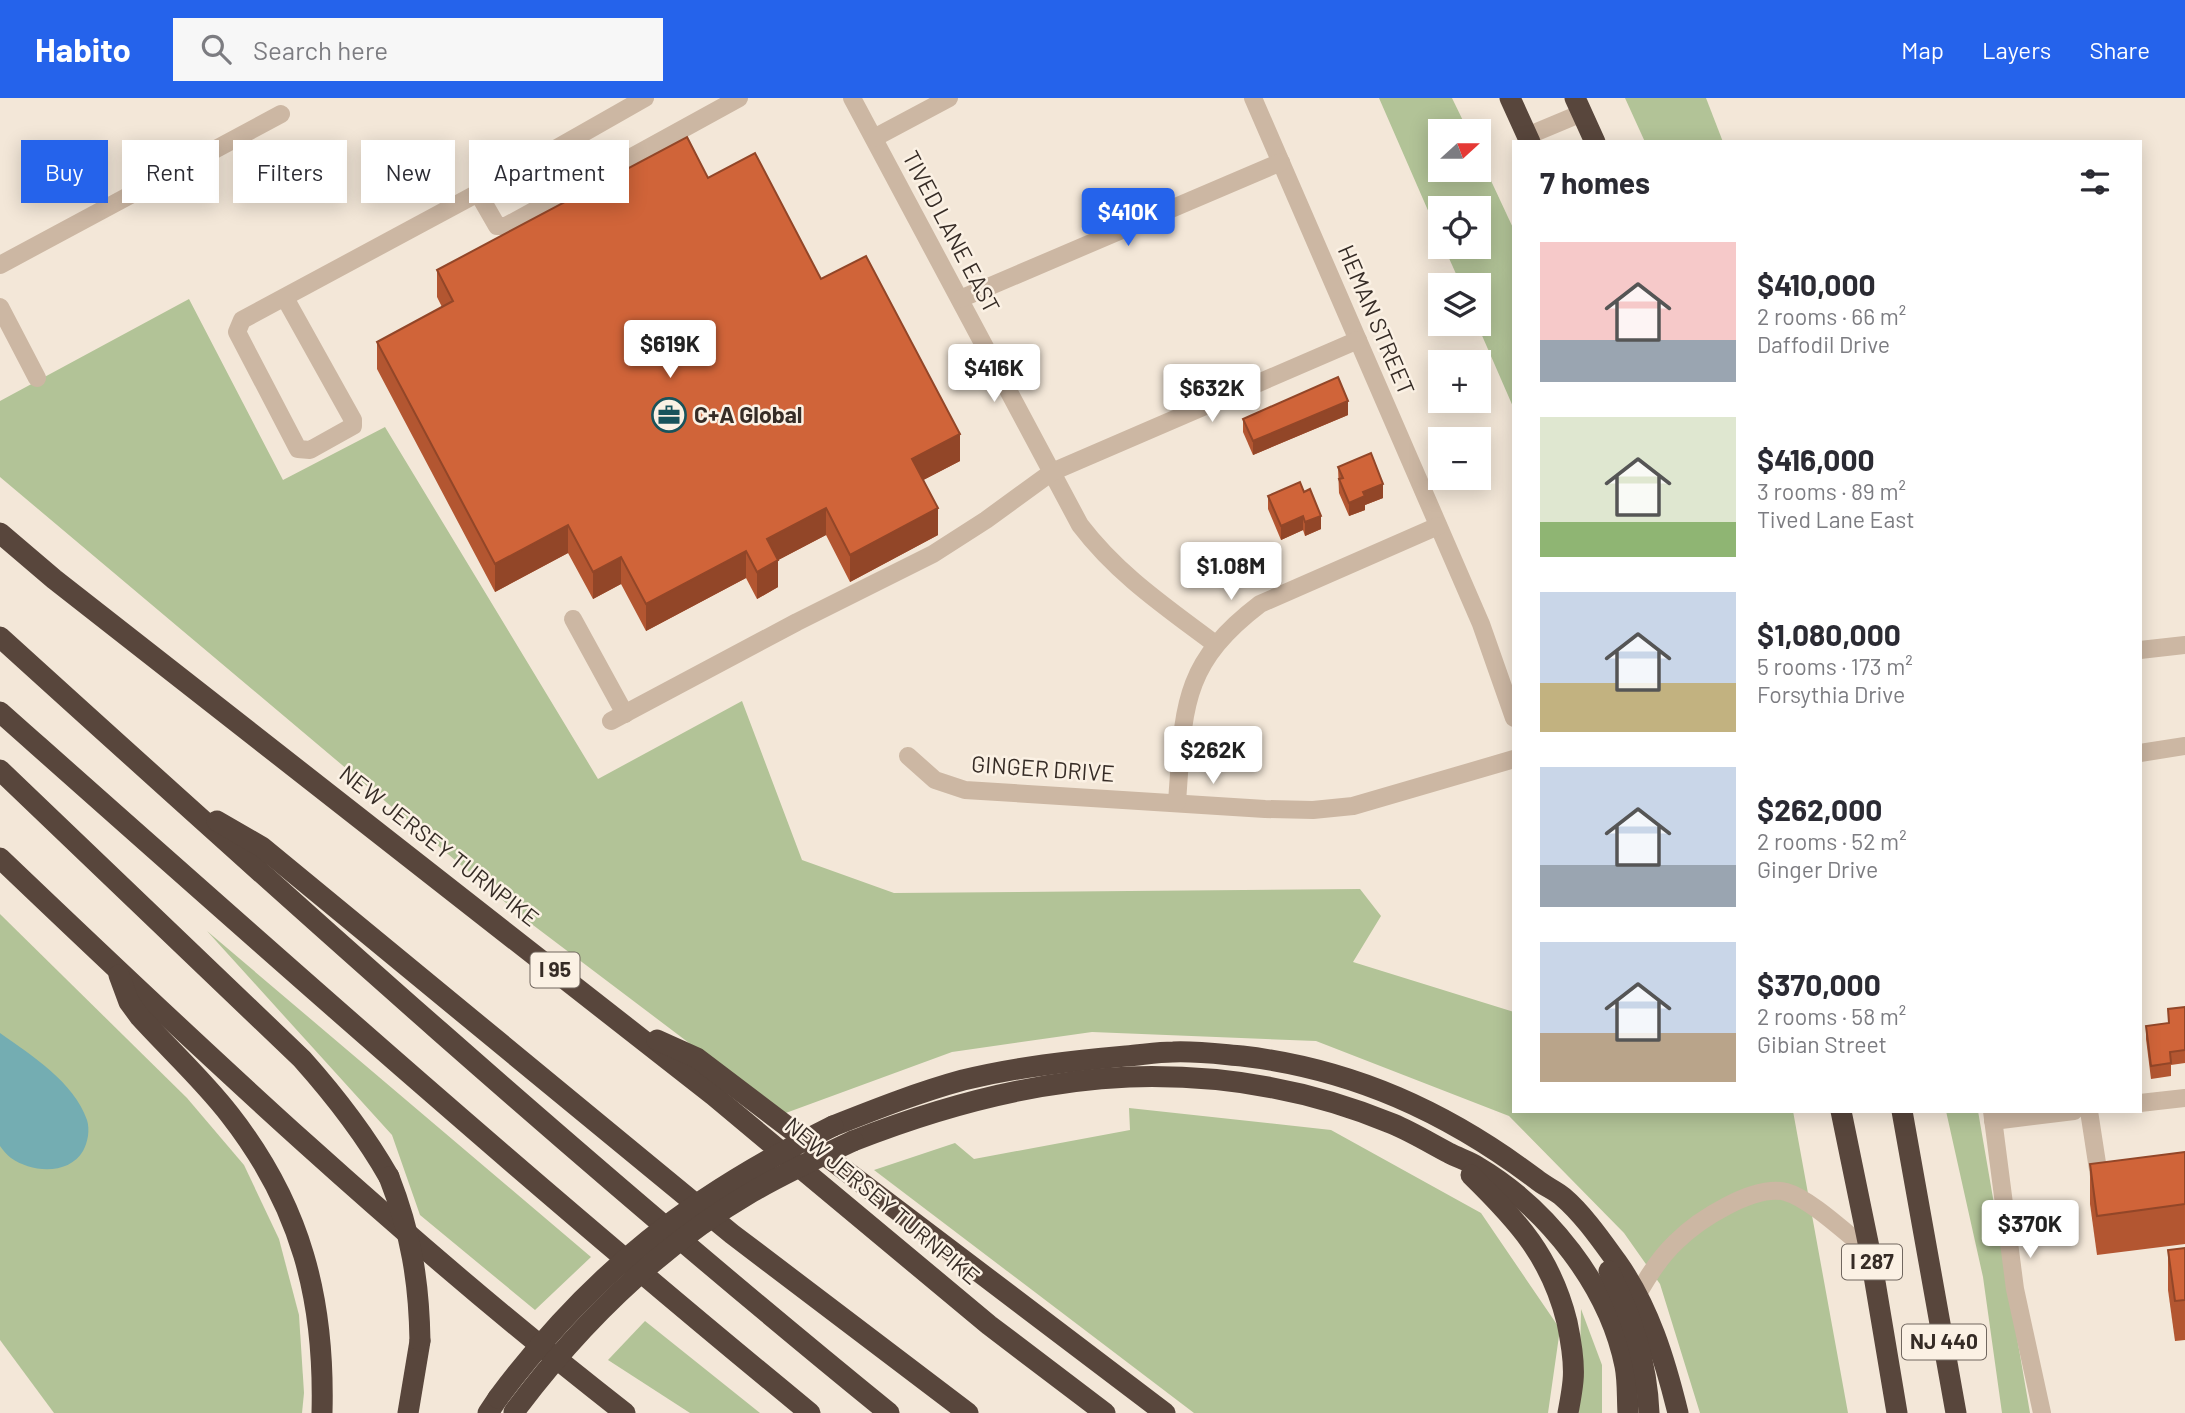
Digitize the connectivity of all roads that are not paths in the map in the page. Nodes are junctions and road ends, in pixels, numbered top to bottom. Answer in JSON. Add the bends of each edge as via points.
{"nodes":[{"id":1,"x":645,"y":98,"type":"edge"},
{"id":2,"x":852,"y":98,"type":"edge"},
{"id":3,"x":949,"y":98,"type":"edge"},
{"id":4,"x":1253,"y":98,"type":"edge"},
{"id":5,"x":1510,"y":98,"type":"edge"},
{"id":6,"x":729,"y":100,"type":"edge"},
{"id":7,"x":1579,"y":106,"type":"edge"},
{"id":8,"x":281,"y":114,"type":"dead end"},
{"id":9,"x":874,"y":138,"type":"junction"},
{"id":10,"x":1529,"y":139,"type":"edge"},
{"id":11,"x":571,"y":140,"type":"edge"},
{"id":12,"x":1594,"y":140,"type":"edge"},
{"id":13,"x":629,"y":157,"type":"edge"},
{"id":14,"x":1281,"y":162,"type":"junction"},
{"id":15,"x":469,"y":198,"type":"edge"},
{"id":16,"x":484,"y":203,"type":"edge"},
{"id":17,"x":547,"y":203,"type":"edge"},
{"id":18,"x":0,"y":265,"type":"edge"},
{"id":19,"x":285,"y":298,"type":"junction"},
{"id":20,"x":960,"y":299,"type":"junction"},
{"id":21,"x":0,"y":307,"type":"edge"},
{"id":22,"x":1358,"y":340,"type":"junction"},
{"id":23,"x":37,"y":378,"type":"dead end"},
{"id":24,"x":1052,"y":472,"type":"junction"},
{"id":25,"x":1438,"y":526,"type":"junction"},
{"id":26,"x":0,"y":533,"type":"edge"},
{"id":27,"x":572,"y":619,"type":"dead end"},
{"id":28,"x":0,"y":637,"type":"edge"},
{"id":29,"x":1215,"y":644,"type":"junction"},
{"id":30,"x":2185,"y":645,"type":"edge"},
{"id":31,"x":2142,"y":650,"type":"edge"},
{"id":32,"x":0,"y":712,"type":"edge"},
{"id":33,"x":1512,"y":712,"type":"edge"},
{"id":34,"x":2185,"y":746,"type":"edge"},
{"id":35,"x":2142,"y":753,"type":"edge"},
{"id":36,"x":908,"y":756,"type":"dead end"},
{"id":37,"x":1512,"y":760,"type":"edge"},
{"id":38,"x":0,"y":770,"type":"edge"},
{"id":39,"x":178,"y":798,"type":"junction"},
{"id":40,"x":1177,"y":802,"type":"junction"},
{"id":41,"x":0,"y":858,"type":"edge"},
{"id":42,"x":117,"y":970,"type":"junction"},
{"id":43,"x":628,"y":1028,"type":"junction"},
{"id":44,"x":2185,"y":1098,"type":"edge"},
{"id":45,"x":2142,"y":1103,"type":"edge"},
{"id":46,"x":1841,"y":1113,"type":"edge"},
{"id":47,"x":1902,"y":1113,"type":"edge"},
{"id":48,"x":2041,"y":1113,"type":"edge"},
{"id":49,"x":2090,"y":1113,"type":"edge"},
{"id":50,"x":1992,"y":1116,"type":"edge"},
{"id":51,"x":1450,"y":1154,"type":"junction"},
{"id":52,"x":2124,"y":1173,"type":"edge"},
{"id":53,"x":1542,"y":1184,"type":"junction"},
{"id":54,"x":1870,"y":1252,"type":"junction"},
{"id":55,"x":1932,"y":1271,"type":"joint"},
{"id":56,"x":1637,"y":1294,"type":"junction"},
{"id":57,"x":504,"y":1409,"type":"edge"},
{"id":58,"x":322,"y":1413,"type":"edge"},
{"id":59,"x":408,"y":1413,"type":"edge"},
{"id":60,"x":625,"y":1413,"type":"edge"},
{"id":61,"x":810,"y":1413,"type":"edge"},
{"id":62,"x":889,"y":1413,"type":"edge"},
{"id":63,"x":968,"y":1413,"type":"edge"},
{"id":64,"x":1105,"y":1413,"type":"edge"},
{"id":65,"x":1165,"y":1413,"type":"edge"},
{"id":66,"x":1568,"y":1413,"type":"edge"},
{"id":67,"x":1628,"y":1413,"type":"edge"},
{"id":68,"x":1649,"y":1413,"type":"edge"},
{"id":69,"x":1678,"y":1413,"type":"edge"},
{"id":70,"x":1897,"y":1413,"type":"edge"},
{"id":71,"x":1956,"y":1413,"type":"edge"},
{"id":72,"x":2042,"y":1413,"type":"edge"}],
"edges":[{"from":1,"to":11,"type":"street"},
{"from":2,"to":9,"type":"street","name":"TIVED LANE EAST"},
{"from":3,"to":9,"type":"street"},
{"from":4,"to":14,"type":"street","name":"HEMAN STREET"},
{"from":5,"to":10,"type":"highway"},
{"from":6,"to":13,"type":"street"},
{"from":7,"to":10,"type":"street"},
{"from":7,"to":12,"type":"highway"},
{"from":8,"to":18,"type":"street"},
{"from":9,"to":20,"type":"street","name":"TIVED LANE EAST"},
{"from":14,"to":20,"type":"street"},
{"from":14,"to":22,"type":"street","name":"HEMAN STREET"},
{"from":15,"to":19,"type":"street"},
{"from":16,"to":17,"type":"street","via":[[497,226],[506,226]]},
{"from":19,"to":19,"type":"street","via":[[353,420],[353,426],[310,450],[298,449],[237,332],[242,320]]},
{"from":20,"to":24,"type":"street","name":"TIVED LANE EAST"},
{"from":21,"to":23,"type":"street"},
{"from":22,"to":24,"type":"street"},
{"from":22,"to":25,"type":"street","name":"HEMAN STREET"},
{"from":24,"to":27,"type":"street","via":[[933,554],[618,717]]},
{"from":24,"to":29,"type":"street","name":"TIVED LANE EAST","via":[[1101,553]]},
{"from":25,"to":29,"type":"street","via":[[1260,604]]},
{"from":25,"to":33,"type":"street","name":"HEMAN STREET"},
{"from":26,"to":43,"type":"highway","name":"NEW JERSEY TURNPIKE","number":"I 95"},
{"from":28,"to":39,"type":"highway"},
{"from":29,"to":40,"type":"street","via":[[1188,698]]},
{"from":30,"to":31,"type":"street"},
{"from":32,"to":61,"type":"highway","via":[[572,1213]]},
{"from":34,"to":35,"type":"street"},
{"from":36,"to":40,"type":"street","name":"GINGER DRIVE","via":[[935,780],[965,790]]},
{"from":37,"to":40,"type":"street","name":"GINGER DRIVE","via":[[1353,806],[1265,809]]},
{"from":38,"to":59,"type":"highway","bridge":true,"via":[[302,1059],[368,1141],[404,1215],[414,1256],[420,1341]]},
{"from":39,"to":62,"type":"highway","via":[[613,1182]]},
{"from":39,"to":63,"type":"highway","via":[[262,847],[732,1234]]},
{"from":41,"to":42,"type":"highway"},
{"from":42,"to":58,"type":"highway","via":[[129,1002],[229,1114],[280,1194],[298,1234],[320,1324]]},
{"from":42,"to":60,"type":"highway","via":[[338,1174]]},
{"from":43,"to":64,"type":"highway","name":"NEW JERSEY TURNPIKE","number":"I 95","via":[[989,1325]]},
{"from":43,"to":65,"type":"highway","via":[[697,1058]]},
{"from":44,"to":45,"type":"street"},
{"from":46,"to":54,"type":"highway","number":"I 287"},
{"from":47,"to":55,"type":"highway","number":"I 287"},
{"from":48,"to":50,"type":"street"},
{"from":49,"to":52,"type":"street","via":[[2099,1175]]},
{"from":50,"to":72,"type":"street","via":[[2015,1289]]},
{"from":51,"to":57,"type":"highway","bridge":true,"via":[[1395,1124],[1334,1101],[1216,1079],[1128,1077],[1023,1088],[967,1101],[853,1141],[752,1192],[709,1220],[666,1252],[586,1325]]},
{"from":51,"to":66,"type":"highway","via":[[1525,1232],[1549,1270],[1572,1342],[1574,1380]]},
{"from":51,"to":67,"type":"highway","via":[[1477,1166],[1541,1217],[1592,1282],[1621,1349]]},
{"from":53,"to":56,"type":"highway","via":[[1562,1197],[1592,1230]]},
{"from":53,"to":57,"type":"highway","bridge":true,"via":[[1456,1125],[1390,1093],[1275,1060],[1174,1052],[1019,1067],[901,1099],[833,1126],[697,1202],[570,1310],[530,1354]]},
{"from":53,"to":68,"type":"highway","via":[[1609,1271],[1626,1307],[1644,1365]]},
{"from":54,"to":56,"type":"street","via":[[1788,1192],[1753,1193],[1677,1241]]},
{"from":54,"to":70,"type":"highway","number":"I 287"},
{"from":55,"to":71,"type":"highway","number":"NJ 440"},
{"from":56,"to":69,"type":"highway","via":[[1657,1338]]}]}
